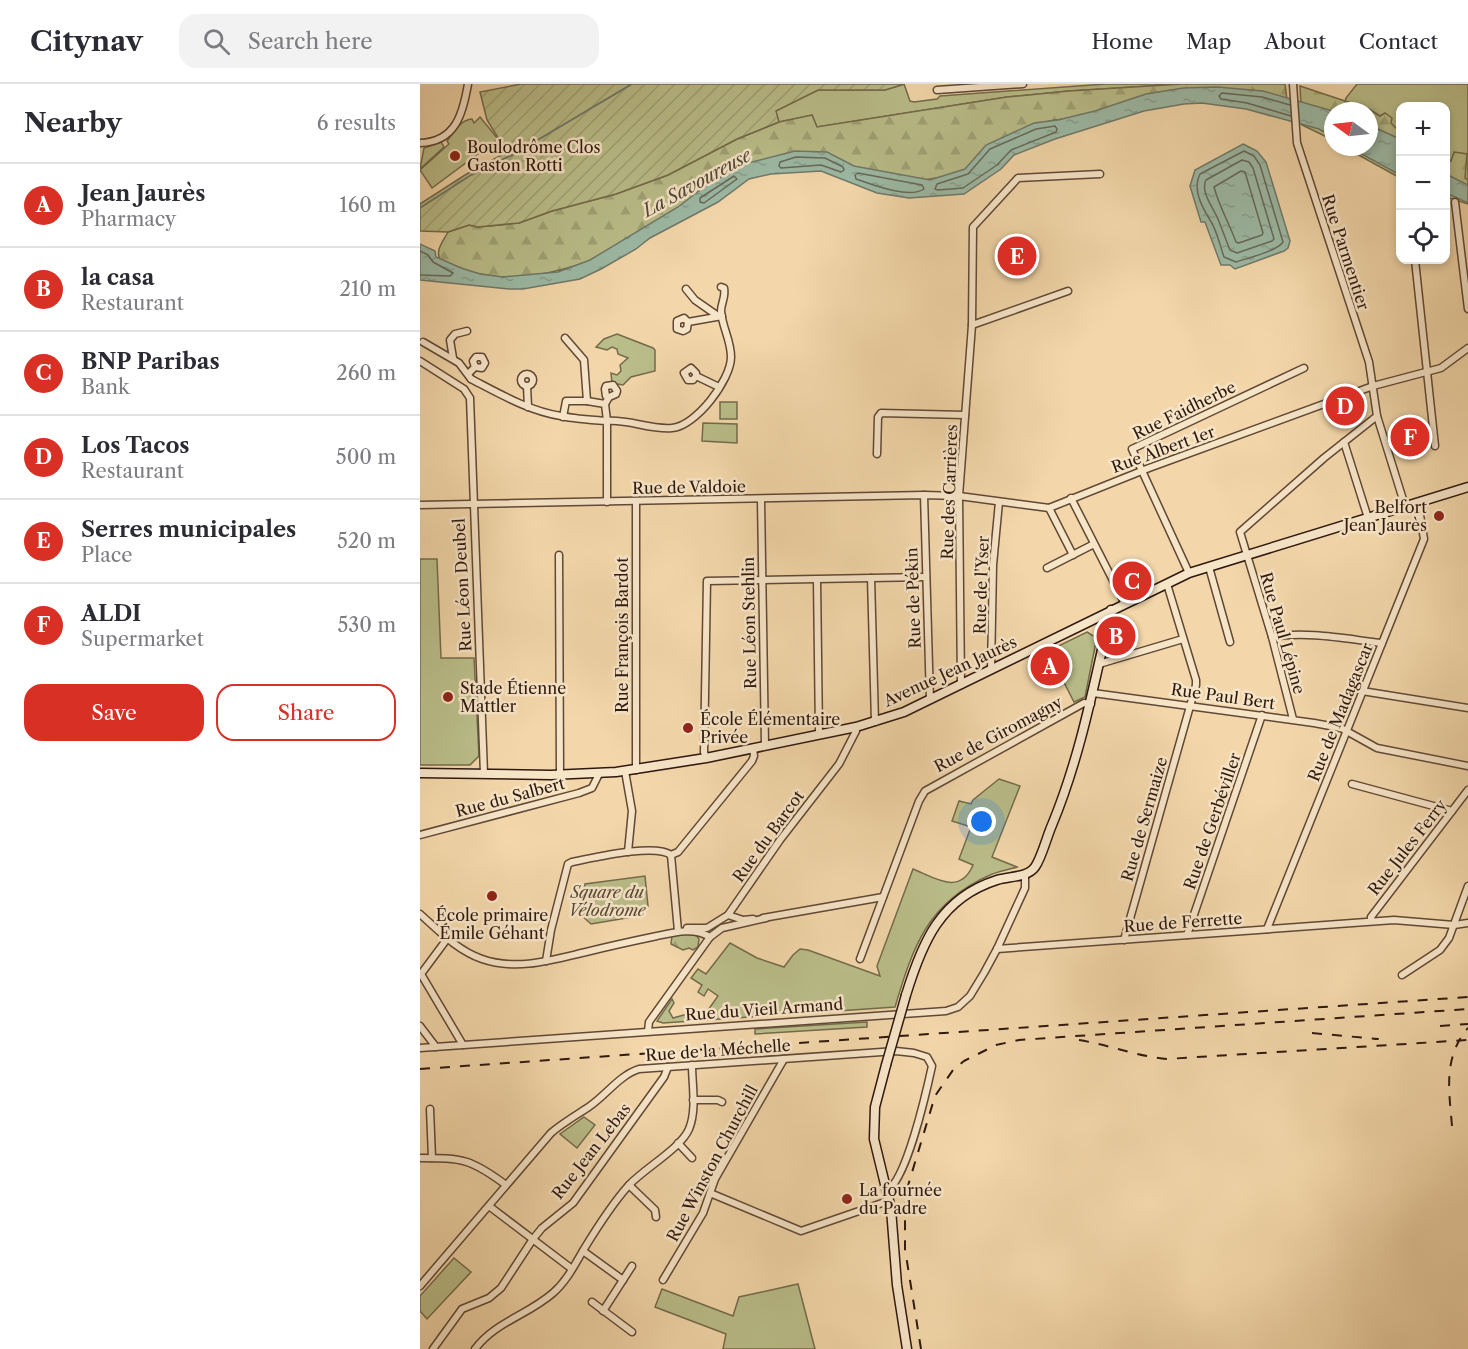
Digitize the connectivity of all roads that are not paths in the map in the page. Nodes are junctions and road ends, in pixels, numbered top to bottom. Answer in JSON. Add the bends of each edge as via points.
{"nodes":[{"id":1,"x":468,"y":84,"type":"edge"},
{"id":2,"x":1023,"y":84,"type":"edge"},
{"id":3,"x":1293,"y":86,"type":"edge"},
{"id":4,"x":937,"y":90,"type":"dead end"},
{"id":5,"x":420,"y":143,"type":"edge"},
{"id":6,"x":1100,"y":174,"type":"dead end"},
{"id":7,"x":1455,"y":202,"type":"dead end"},
{"id":8,"x":1415,"y":264,"type":"edge"},
{"id":9,"x":721,"y":287,"type":"dead end"},
{"id":10,"x":686,"y":289,"type":"dead end"},
{"id":11,"x":1068,"y":291,"type":"dead end"},
{"id":12,"x":1468,"y":309,"type":"edge"},
{"id":13,"x":720,"y":316,"type":"junction"},
{"id":14,"x":688,"y":322,"type":"dead end"},
{"id":15,"x":972,"y":325,"type":"junction"},
{"id":16,"x":467,"y":331,"type":"dead end"},
{"id":17,"x":565,"y":338,"type":"dead end"},
{"id":18,"x":423,"y":342,"type":"dead end"},
{"id":19,"x":1468,"y":348,"type":"edge"},
{"id":20,"x":453,"y":358,"type":"junction"},
{"id":21,"x":420,"y":360,"type":"edge"},
{"id":22,"x":475,"y":368,"type":"dead end"},
{"id":23,"x":1304,"y":368,"type":"dead end"},
{"id":24,"x":1428,"y":372,"type":"junction"},
{"id":25,"x":696,"y":376,"type":"dead end"},
{"id":26,"x":470,"y":377,"type":"junction"},
{"id":27,"x":526,"y":386,"type":"dead end"},
{"id":28,"x":1373,"y":386,"type":"junction"},
{"id":29,"x":719,"y":387,"type":"junction"},
{"id":30,"x":464,"y":389,"type":"junction"},
{"id":31,"x":587,"y":401,"type":"junction"},
{"id":32,"x":528,"y":407,"type":"junction"},
{"id":33,"x":965,"y":415,"type":"junction"},
{"id":34,"x":1377,"y":416,"type":"junction"},
{"id":35,"x":563,"y":417,"type":"junction"},
{"id":36,"x":607,"y":421,"type":"junction"},
{"id":37,"x":1344,"y":441,"type":"junction"},
{"id":38,"x":1435,"y":446,"type":"dead end"},
{"id":39,"x":877,"y":454,"type":"dead end"},
{"id":40,"x":1142,"y":470,"type":"junction"},
{"id":41,"x":1468,"y":487,"type":"edge"},
{"id":42,"x":924,"y":495,"type":"junction"},
{"id":43,"x":959,"y":496,"type":"junction"},
{"id":44,"x":1071,"y":498,"type":"junction"},
{"id":45,"x":761,"y":500,"type":"junction"},
{"id":46,"x":636,"y":501,"type":"junction"},
{"id":47,"x":607,"y":502,"type":"junction"},
{"id":48,"x":999,"y":502,"type":"junction"},
{"id":49,"x":1418,"y":502,"type":"junction"},
{"id":50,"x":472,"y":503,"type":"junction"},
{"id":51,"x":420,"y":505,"type":"edge"},
{"id":52,"x":1405,"y":506,"type":"junction"},
{"id":53,"x":1050,"y":508,"type":"junction"},
{"id":54,"x":1368,"y":518,"type":"junction"},
{"id":55,"x":1094,"y":544,"type":"junction"},
{"id":56,"x":559,"y":555,"type":"dead end"},
{"id":57,"x":1073,"y":555,"type":"junction"},
{"id":58,"x":1247,"y":555,"type":"junction"},
{"id":59,"x":1209,"y":567,"type":"junction"},
{"id":60,"x":1047,"y":568,"type":"dead end"},
{"id":61,"x":1190,"y":573,"type":"junction"},
{"id":62,"x":926,"y":577,"type":"junction"},
{"id":63,"x":871,"y":578,"type":"junction"},
{"id":64,"x":762,"y":580,"type":"junction"},
{"id":65,"x":817,"y":580,"type":"junction"},
{"id":66,"x":1167,"y":584,"type":"junction"},
{"id":67,"x":1125,"y":604,"type":"junction"},
{"id":68,"x":1111,"y":610,"type":"junction"},
{"id":69,"x":1272,"y":637,"type":"junction"},
{"id":70,"x":1183,"y":639,"type":"junction"},
{"id":71,"x":1230,"y":642,"type":"dead end"},
{"id":72,"x":1382,"y":644,"type":"junction"},
{"id":73,"x":1099,"y":664,"type":"junction"},
{"id":74,"x":991,"y":670,"type":"junction"},
{"id":75,"x":961,"y":685,"type":"junction"},
{"id":76,"x":1362,"y":691,"type":"junction"},
{"id":77,"x":1094,"y":693,"type":"junction"},
{"id":78,"x":930,"y":700,"type":"junction"},
{"id":79,"x":1091,"y":704,"type":"junction"},
{"id":80,"x":1191,"y":705,"type":"junction"},
{"id":81,"x":1468,"y":708,"type":"edge"},
{"id":82,"x":1262,"y":715,"type":"junction"},
{"id":83,"x":1293,"y":719,"type":"junction"},
{"id":84,"x":875,"y":722,"type":"junction"},
{"id":85,"x":856,"y":727,"type":"junction"},
{"id":86,"x":1347,"y":732,"type":"junction"},
{"id":87,"x":819,"y":734,"type":"junction"},
{"id":88,"x":765,"y":745,"type":"junction"},
{"id":89,"x":753,"y":748,"type":"junction"},
{"id":90,"x":706,"y":758,"type":"junction"},
{"id":91,"x":1468,"y":766,"type":"edge"},
{"id":92,"x":636,"y":770,"type":"junction"},
{"id":93,"x":626,"y":771,"type":"junction"},
{"id":94,"x":420,"y":773,"type":"edge"},
{"id":95,"x":484,"y":774,"type":"junction"},
{"id":96,"x":560,"y":774,"type":"junction"},
{"id":97,"x":599,"y":774,"type":"junction"},
{"id":98,"x":1352,"y":784,"type":"dead end"},
{"id":99,"x":1468,"y":790,"type":"edge"},
{"id":100,"x":1452,"y":811,"type":"junction"},
{"id":101,"x":420,"y":835,"type":"edge"},
{"id":102,"x":628,"y":852,"type":"junction"},
{"id":103,"x":671,"y":855,"type":"junction"},
{"id":104,"x":1025,"y":874,"type":"junction"},
{"id":105,"x":1468,"y":886,"type":"edge"},
{"id":106,"x":884,"y":897,"type":"junction"},
{"id":107,"x":420,"y":914,"type":"edge"},
{"id":108,"x":728,"y":915,"type":"junction"},
{"id":109,"x":766,"y":918,"type":"junction"},
{"id":110,"x":1371,"y":921,"type":"junction"},
{"id":111,"x":1468,"y":924,"type":"edge"},
{"id":112,"x":1454,"y":925,"type":"junction"},
{"id":113,"x":710,"y":926,"type":"junction"},
{"id":114,"x":728,"y":926,"type":"junction"},
{"id":115,"x":1267,"y":929,"type":"junction"},
{"id":116,"x":678,"y":931,"type":"junction"},
{"id":117,"x":1187,"y":935,"type":"junction"},
{"id":118,"x":710,"y":937,"type":"junction"},
{"id":119,"x":447,"y":939,"type":"junction"},
{"id":120,"x":1124,"y":940,"type":"junction"},
{"id":121,"x":997,"y":949,"type":"junction"},
{"id":122,"x":860,"y":959,"type":"dead end"},
{"id":123,"x":546,"y":961,"type":"junction"},
{"id":124,"x":1402,"y":975,"type":"dead end"},
{"id":125,"x":420,"y":1026,"type":"edge"},
{"id":126,"x":648,"y":1031,"type":"junction"},
{"id":127,"x":463,"y":1045,"type":"junction"},
{"id":128,"x":436,"y":1047,"type":"junction"},
{"id":129,"x":420,"y":1048,"type":"edge"},
{"id":130,"x":784,"y":1059,"type":"junction"},
{"id":131,"x":692,"y":1065,"type":"junction"},
{"id":132,"x":668,"y":1067,"type":"junction"},
{"id":133,"x":693,"y":1100,"type":"junction"},
{"id":134,"x":722,"y":1102,"type":"dead end"},
{"id":135,"x":430,"y":1109,"type":"dead end"},
{"id":136,"x":678,"y":1143,"type":"junction"},
{"id":137,"x":420,"y":1158,"type":"edge"},
{"id":138,"x":432,"y":1158,"type":"junction"},
{"id":139,"x":692,"y":1158,"type":"dead end"},
{"id":140,"x":506,"y":1185,"type":"junction"},
{"id":141,"x":629,"y":1185,"type":"junction"},
{"id":142,"x":886,"y":1191,"type":"junction"},
{"id":143,"x":710,"y":1193,"type":"junction"},
{"id":144,"x":888,"y":1201,"type":"junction"},
{"id":145,"x":489,"y":1206,"type":"junction"},
{"id":146,"x":656,"y":1217,"type":"dead end"},
{"id":147,"x":533,"y":1239,"type":"junction"},
{"id":148,"x":583,"y":1251,"type":"junction"},
{"id":149,"x":632,"y":1266,"type":"dead end"},
{"id":150,"x":572,"y":1269,"type":"junction"},
{"id":151,"x":623,"y":1280,"type":"junction"},
{"id":152,"x":663,"y":1280,"type":"dead end"},
{"id":153,"x":420,"y":1286,"type":"edge"},
{"id":154,"x":592,"y":1302,"type":"dead end"},
{"id":155,"x":603,"y":1311,"type":"junction"},
{"id":156,"x":632,"y":1332,"type":"dead end"},
{"id":157,"x":434,"y":1349,"type":"edge"},
{"id":158,"x":475,"y":1349,"type":"edge"},
{"id":159,"x":907,"y":1349,"type":"edge"}],
"edges":[{"from":1,"to":5,"type":"street","via":[[462,112],[452,129],[437,140]]},
{"from":2,"to":4,"type":"street"},
{"from":3,"to":28,"type":"street","name":"Rue Parmentier","via":[[1297,143],[1369,362]]},
{"from":6,"to":15,"type":"street","name":"Rue des Carrières","via":[[1018,177],[973,226]]},
{"from":7,"to":12,"type":"street"},
{"from":8,"to":24,"type":"street"},
{"from":9,"to":13,"type":"street","via":[[725,293]]},
{"from":10,"to":13,"type":"street","via":[[695,300]]},
{"from":11,"to":15,"type":"street"},
{"from":13,"to":14,"type":"street"},
{"from":13,"to":29,"type":"street","via":[[729,335],[731,359]]},
{"from":15,"to":33,"type":"street","name":"Rue des Carrières"},
{"from":16,"to":20,"type":"street","via":[[450,339]]},
{"from":17,"to":31,"type":"street","via":[[584,360]]},
{"from":18,"to":20,"type":"street"},
{"from":19,"to":24,"type":"street","name":"Rue Albert 1er","via":[[1441,368]]},
{"from":20,"to":26,"type":"street"},
{"from":21,"to":30,"type":"street"},
{"from":22,"to":26,"type":"street"},
{"from":23,"to":40,"type":"street","name":"Rue Faidherbe","via":[[1132,450]]},
{"from":24,"to":28,"type":"street","name":"Rue Albert 1er"},
{"from":24,"to":38,"type":"street"},
{"from":25,"to":29,"type":"street"},
{"from":26,"to":30,"type":"street"},
{"from":26,"to":32,"type":"street"},
{"from":27,"to":32,"type":"street"},
{"from":28,"to":34,"type":"street","name":"Rue Parmentier"},
{"from":28,"to":40,"type":"street","name":"Rue Albert 1er"},
{"from":29,"to":36,"type":"street","via":[[694,418],[675,428]]},
{"from":30,"to":50,"type":"street","name":"Rue Léon Deubel","via":[[470,398]]},
{"from":31,"to":35,"type":"street","via":[[566,401]]},
{"from":31,"to":36,"type":"street","via":[[607,400]]},
{"from":32,"to":35,"type":"street"},
{"from":33,"to":39,"type":"street","via":[[881,413]]},
{"from":33,"to":43,"type":"street","name":"Rue des Carrières"},
{"from":34,"to":37,"type":"street"},
{"from":34,"to":52,"type":"street","name":"Rue Parmentier"},
{"from":35,"to":36,"type":"street"},
{"from":36,"to":47,"type":"street"},
{"from":37,"to":54,"type":"street"},
{"from":37,"to":58,"type":"street","name":"Rue Paul Lépine","via":[[1240,532]]},
{"from":40,"to":44,"type":"street","name":"Rue Albert 1er"},
{"from":40,"to":61,"type":"street","name":"Rue Faidherbe"},
{"from":41,"to":49,"type":"main road","name":"Avenue Jean Jaurès"},
{"from":42,"to":43,"type":"street","name":"Rue de Valdoie"},
{"from":42,"to":45,"type":"street","name":"Rue de Valdoie"},
{"from":42,"to":62,"type":"street","name":"Rue de Pékin"},
{"from":43,"to":48,"type":"street"},
{"from":43,"to":75,"type":"street","name":"Rue des Carrières"},
{"from":44,"to":53,"type":"street","name":"Rue Albert 1er"},
{"from":44,"to":55,"type":"street"},
{"from":45,"to":46,"type":"street","name":"Rue de Valdoie"},
{"from":45,"to":64,"type":"street","name":"Rue Léon Stehlin"},
{"from":46,"to":47,"type":"street","name":"Rue de Valdoie"},
{"from":46,"to":92,"type":"street","name":"Rue François Bardot"},
{"from":47,"to":50,"type":"street","name":"Rue de Valdoie"},
{"from":48,"to":53,"type":"street"},
{"from":48,"to":74,"type":"street","name":"Rue de l'Yser"},
{"from":49,"to":52,"type":"main road","name":"Avenue Jean Jaurès"},
{"from":49,"to":72,"type":"street","name":"Rue de Madagascar","via":[[1424,538]]},
{"from":50,"to":51,"type":"street","name":"Rue de Valdoie"},
{"from":50,"to":95,"type":"street","name":"Rue Léon Deubel"},
{"from":52,"to":54,"type":"main road","name":"Avenue Jean Jaurès"},
{"from":53,"to":57,"type":"street"},
{"from":54,"to":58,"type":"main road","name":"Avenue Jean Jaurès"},
{"from":55,"to":57,"type":"street"},
{"from":55,"to":67,"type":"street"},
{"from":56,"to":96,"type":"street"},
{"from":57,"to":60,"type":"street"},
{"from":58,"to":59,"type":"main road","name":"Avenue Jean Jaurès"},
{"from":58,"to":69,"type":"street","name":"Rue Paul Lépine"},
{"from":59,"to":61,"type":"main road","name":"Avenue Jean Jaurès"},
{"from":59,"to":71,"type":"street"},
{"from":61,"to":66,"type":"main road","name":"Avenue Jean Jaurès"},
{"from":62,"to":63,"type":"street"},
{"from":62,"to":78,"type":"street","name":"Rue de Pékin"},
{"from":63,"to":65,"type":"street"},
{"from":63,"to":84,"type":"street"},
{"from":64,"to":65,"type":"street"},
{"from":64,"to":88,"type":"street","name":"Rue Léon Stehlin"},
{"from":64,"to":90,"type":"street","via":[[707,581]]},
{"from":65,"to":87,"type":"street"},
{"from":66,"to":67,"type":"main road","name":"Avenue Jean Jaurès"},
{"from":66,"to":70,"type":"street","name":"Rue de Sermaize"},
{"from":67,"to":68,"type":"main road","name":"Avenue Jean Jaurès"},
{"from":68,"to":73,"type":"main road"},
{"from":68,"to":74,"type":"main road","name":"Avenue Jean Jaurès"},
{"from":69,"to":72,"type":"street","via":[[1338,638]]},
{"from":69,"to":83,"type":"street","name":"Rue Paul Lépine"},
{"from":70,"to":73,"type":"street"},
{"from":70,"to":80,"type":"street","name":"Rue de Sermaize","via":[[1196,680]]},
{"from":72,"to":76,"type":"street","name":"Rue de Madagascar"},
{"from":73,"to":77,"type":"main road"},
{"from":74,"to":75,"type":"main road","name":"Avenue Jean Jaurès"},
{"from":75,"to":78,"type":"main road","name":"Avenue Jean Jaurès"},
{"from":76,"to":81,"type":"street"},
{"from":76,"to":86,"type":"street","name":"Rue de Madagascar"},
{"from":77,"to":79,"type":"main road"},
{"from":77,"to":80,"type":"street","name":"Rue Paul Bert"},
{"from":78,"to":84,"type":"main road","name":"Avenue Jean Jaurès"},
{"from":79,"to":104,"type":"main road","via":[[1057,813],[1035,867]]},
{"from":79,"to":106,"type":"street","name":"Rue de Giromagny","via":[[1084,703],[925,790]]},
{"from":80,"to":82,"type":"street","name":"Rue Paul Bert"},
{"from":80,"to":120,"type":"street","name":"Rue de Sermaize"},
{"from":82,"to":83,"type":"street","name":"Rue Paul Bert"},
{"from":82,"to":117,"type":"street","name":"Rue de Gerbéviller"},
{"from":83,"to":86,"type":"street","name":"Rue Paul Bert"},
{"from":84,"to":85,"type":"main road","name":"Avenue Jean Jaurès"},
{"from":85,"to":87,"type":"main road","name":"Avenue Jean Jaurès"},
{"from":85,"to":108,"type":"street","name":"Rue du Barcot","via":[[839,764]]},
{"from":86,"to":91,"type":"street","name":"Rue Paul Bert","via":[[1377,748]]},
{"from":86,"to":115,"type":"street","name":"Rue de Madagascar"},
{"from":87,"to":88,"type":"main road","name":"Avenue Jean Jaurès"},
{"from":88,"to":89,"type":"main road","name":"Avenue Jean Jaurès"},
{"from":89,"to":90,"type":"main road","name":"Avenue Jean Jaurès"},
{"from":89,"to":103,"type":"street","via":[[752,761],[678,852]]},
{"from":90,"to":92,"type":"main road","name":"Avenue Jean Jaurès"},
{"from":92,"to":93,"type":"main road","name":"Avenue Jean Jaurès"},
{"from":93,"to":97,"type":"main road","name":"Avenue Jean Jaurès"},
{"from":93,"to":102,"type":"street","via":[[632,811]]},
{"from":94,"to":95,"type":"main road","name":"Avenue Jean Jaurès"},
{"from":95,"to":96,"type":"main road","name":"Avenue Jean Jaurès"},
{"from":96,"to":97,"type":"main road","name":"Avenue Jean Jaurès"},
{"from":97,"to":101,"type":"street","name":"Rue du Salbert","via":[[592,788],[579,793]]},
{"from":98,"to":100,"type":"street"},
{"from":99,"to":100,"type":"street","name":"Rue Jules Ferry"},
{"from":100,"to":110,"type":"street","name":"Rue Jules Ferry"},
{"from":102,"to":103,"type":"street","via":[[660,850]]},
{"from":102,"to":123,"type":"street","via":[[568,864]]},
{"from":103,"to":116,"type":"street"},
{"from":104,"to":121,"type":"street","name":"Rue du Vieil Armand","via":[[1025,888]]},
{"from":104,"to":142,"type":"main road","bridge":true,"via":[[974,889],[943,914],[926,939],[875,1107],[873,1128]]},
{"from":105,"to":112,"type":"street"},
{"from":106,"to":109,"type":"street"},
{"from":106,"to":122,"type":"street"},
{"from":107,"to":119,"type":"street","name":"Rue du Barcot"},
{"from":108,"to":109,"type":"street","via":[[742,920]]},
{"from":108,"to":113,"type":"street","name":"Rue du Barcot"},
{"from":108,"to":114,"type":"street"},
{"from":109,"to":114,"type":"street"},
{"from":110,"to":112,"type":"street","name":"Rue de Ferrette"},
{"from":110,"to":115,"type":"street","name":"Rue de Ferrette"},
{"from":111,"to":112,"type":"street","name":"Rue de Ferrette"},
{"from":112,"to":124,"type":"street","via":[[1440,950]]},
{"from":113,"to":116,"type":"street","name":"Rue du Barcot"},
{"from":113,"to":118,"type":"street"},
{"from":114,"to":118,"type":"street"},
{"from":115,"to":117,"type":"street","name":"Rue de Ferrette"},
{"from":116,"to":118,"type":"street"},
{"from":116,"to":123,"type":"street","name":"Rue du Barcot"},
{"from":117,"to":120,"type":"street","name":"Rue de Ferrette"},
{"from":118,"to":126,"type":"street","via":[[648,1022]]},
{"from":119,"to":123,"type":"street","name":"Rue du Barcot","via":[[468,952],[497,962],[523,965]]},
{"from":119,"to":127,"type":"street","via":[[421,974]]},
{"from":120,"to":121,"type":"street","name":"Rue de Ferrette"},
{"from":121,"to":126,"type":"street","name":"Rue du Vieil Armand","via":[[970,996],[946,1011]]},
{"from":125,"to":128,"type":"street"},
{"from":126,"to":127,"type":"street","name":"Rue du Vieil Armand"},
{"from":127,"to":128,"type":"street","name":"Rue du Vieil Armand"},
{"from":128,"to":129,"type":"street","name":"Rue du Vieil Armand"},
{"from":130,"to":131,"type":"street","name":"Rue de la Méchelle"},
{"from":130,"to":142,"type":"street","name":"Rue de la Méchelle","via":[[896,1051],[930,1060],[926,1095],[900,1174],[892,1189]]},
{"from":130,"to":143,"type":"street","name":"Rue Winston Churchill"},
{"from":131,"to":132,"type":"street","name":"Rue de la Méchelle"},
{"from":131,"to":133,"type":"street"},
{"from":132,"to":140,"type":"street","name":"Rue de la Méchelle","via":[[639,1069],[627,1075],[551,1132]]},
{"from":132,"to":147,"type":"street","name":"Rue Jean Lebas","via":[[573,1203]]},
{"from":133,"to":134,"type":"street"},
{"from":133,"to":136,"type":"street","via":[[691,1124]]},
{"from":135,"to":138,"type":"street"},
{"from":136,"to":139,"type":"street"},
{"from":136,"to":141,"type":"street"},
{"from":137,"to":138,"type":"street"},
{"from":138,"to":140,"type":"street","via":[[472,1163]]},
{"from":140,"to":145,"type":"street","name":"Rue de la Méchelle"},
{"from":141,"to":146,"type":"street","via":[[656,1210]]},
{"from":141,"to":148,"type":"street"},
{"from":142,"to":144,"type":"main road"},
{"from":143,"to":144,"type":"street","via":[[801,1231]]},
{"from":143,"to":152,"type":"street","name":"Rue Winston Churchill","via":[[703,1213]]},
{"from":144,"to":159,"type":"main road"},
{"from":145,"to":147,"type":"street"},
{"from":145,"to":153,"type":"street","name":"Rue de la Méchelle"},
{"from":147,"to":150,"type":"street"},
{"from":147,"to":157,"type":"street","name":"Rue Jean Lebas","via":[[501,1288],[489,1298],[462,1309]]},
{"from":148,"to":150,"type":"street"},
{"from":148,"to":151,"type":"street"},
{"from":149,"to":151,"type":"street"},
{"from":150,"to":158,"type":"street","via":[[549,1297],[487,1334]]},
{"from":151,"to":155,"type":"street"},
{"from":154,"to":155,"type":"street"},
{"from":155,"to":156,"type":"street"}]}
